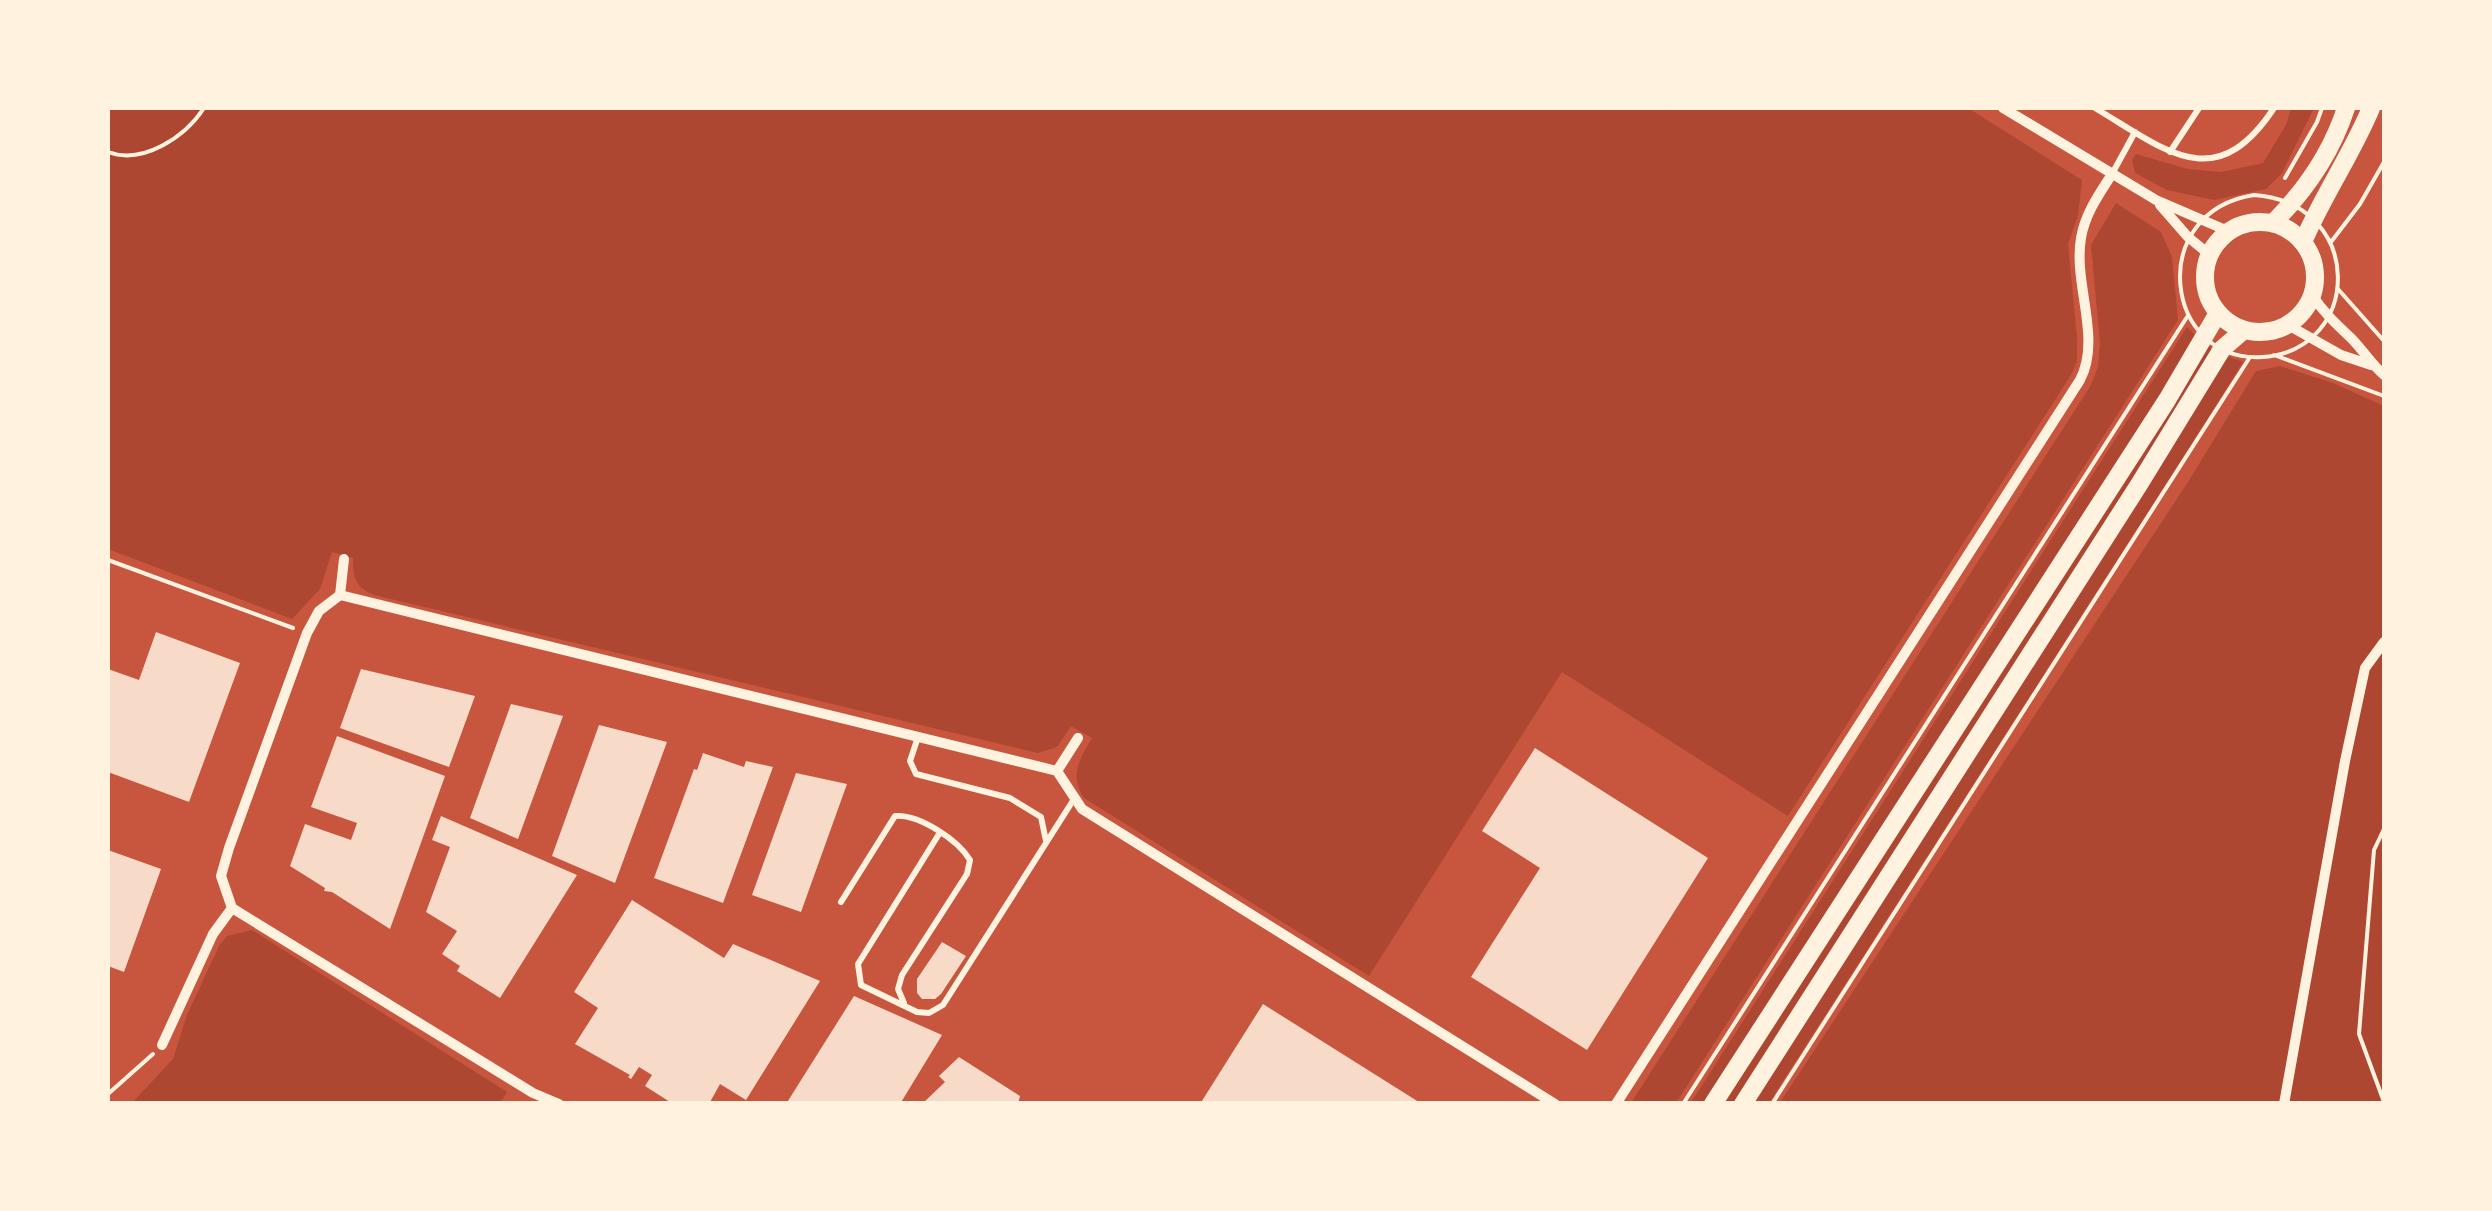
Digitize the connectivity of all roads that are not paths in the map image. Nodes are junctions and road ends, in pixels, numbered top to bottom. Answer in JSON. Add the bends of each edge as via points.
{"nodes":[{"id":1,"x":2004,"y":108,"type":"edge"},
{"id":2,"x":2096,"y":108,"type":"edge"},
{"id":3,"x":2199,"y":108,"type":"edge"},
{"id":4,"x":2274,"y":108,"type":"edge"},
{"id":5,"x":2346,"y":108,"type":"edge"},
{"id":6,"x":2371,"y":108,"type":"edge"},
{"id":7,"x":2136,"y":132,"type":"junction"},
{"id":8,"x":2170,"y":152,"type":"junction"},
{"id":9,"x":2112,"y":174,"type":"junction"},
{"id":10,"x":2156,"y":200,"type":"junction"},
{"id":11,"x":2273,"y":223,"type":"junction"},
{"id":12,"x":2228,"y":231,"type":"junction"},
{"id":13,"x":2303,"y":242,"type":"junction"},
{"id":14,"x":2210,"y":254,"type":"junction"},
{"id":15,"x":2312,"y":296,"type":"junction"},
{"id":16,"x":2218,"y":313,"type":"junction"},
{"id":17,"x":2288,"y":324,"type":"junction"},
{"id":18,"x":2244,"y":330,"type":"junction"},
{"id":19,"x":2372,"y":365,"type":"junction"},
{"id":20,"x":2384,"y":375,"type":"edge"},
{"id":21,"x":344,"y":559,"type":"dead end"},
{"id":22,"x":340,"y":595,"type":"junction"},
{"id":23,"x":2384,"y":642,"type":"edge"},
{"id":24,"x":918,"y":736,"type":"junction"},
{"id":25,"x":1078,"y":738,"type":"dead end"},
{"id":26,"x":1057,"y":771,"type":"junction"},
{"id":27,"x":1075,"y":798,"type":"junction"},
{"id":28,"x":939,"y":834,"type":"junction"},
{"id":29,"x":1046,"y":842,"type":"junction"},
{"id":30,"x":841,"y":902,"type":"dead end"},
{"id":31,"x":232,"y":908,"type":"junction"},
{"id":32,"x":904,"y":1004,"type":"junction"},
{"id":33,"x":162,"y":1045,"type":"road end"},
{"id":34,"x":559,"y":1104,"type":"edge"},
{"id":35,"x":1556,"y":1104,"type":"edge"},
{"id":36,"x":1616,"y":1104,"type":"edge"},
{"id":37,"x":1712,"y":1104,"type":"edge"},
{"id":38,"x":1743,"y":1104,"type":"edge"},
{"id":39,"x":2284,"y":1104,"type":"edge"}],
"edges":[{"from":1,"to":9,"type":"street"},
{"from":2,"to":7,"type":"lane"},
{"from":3,"to":8,"type":"lane"},
{"from":4,"to":8,"type":"lane","via":[[2245,142],[2214,160]]},
{"from":5,"to":11,"type":"main road","via":[[2293,203]]},
{"from":6,"to":13,"type":"main road"},
{"from":7,"to":8,"type":"lane"},
{"from":7,"to":9,"type":"lane"},
{"from":9,"to":10,"type":"street"},
{"from":9,"to":36,"type":"street","via":[[2081,236],[2086,367]]},
{"from":10,"to":12,"type":"street"},
{"from":10,"to":14,"type":"street"},
{"from":11,"to":12,"type":"main road","via":[[2250,222]]},
{"from":11,"to":13,"type":"main road"},
{"from":12,"to":14,"type":"main road"},
{"from":13,"to":15,"type":"main road","via":[[2312,258]]},
{"from":14,"to":16,"type":"main road","via":[[2204,276]]},
{"from":15,"to":17,"type":"main road"},
{"from":15,"to":19,"type":"street"},
{"from":16,"to":18,"type":"main road"},
{"from":16,"to":37,"type":"main road"},
{"from":17,"to":18,"type":"main road"},
{"from":17,"to":19,"type":"street"},
{"from":18,"to":38,"type":"main road","via":[[2222,349]]},
{"from":19,"to":20,"type":"street"},
{"from":21,"to":22,"type":"street"},
{"from":22,"to":24,"type":"street"},
{"from":22,"to":31,"type":"street","via":[[319,611],[307,633],[221,876]]},
{"from":23,"to":39,"type":"street","via":[[2365,668]]},
{"from":24,"to":26,"type":"street"},
{"from":24,"to":29,"type":"lane","via":[[910,762],[916,774],[1010,798],[1042,817]]},
{"from":25,"to":26,"type":"street"},
{"from":26,"to":27,"type":"street"},
{"from":27,"to":29,"type":"lane"},
{"from":27,"to":35,"type":"street"},
{"from":28,"to":30,"type":"lane","via":[[909,815],[895,816]]},
{"from":28,"to":32,"type":"lane","via":[[970,860],[902,975]]},
{"from":28,"to":32,"type":"lane","via":[[858,964],[861,985]]},
{"from":29,"to":32,"type":"lane","via":[[943,1005],[929,1013]]},
{"from":31,"to":33,"type":"street","via":[[213,934]]},
{"from":31,"to":34,"type":"street"}]}
